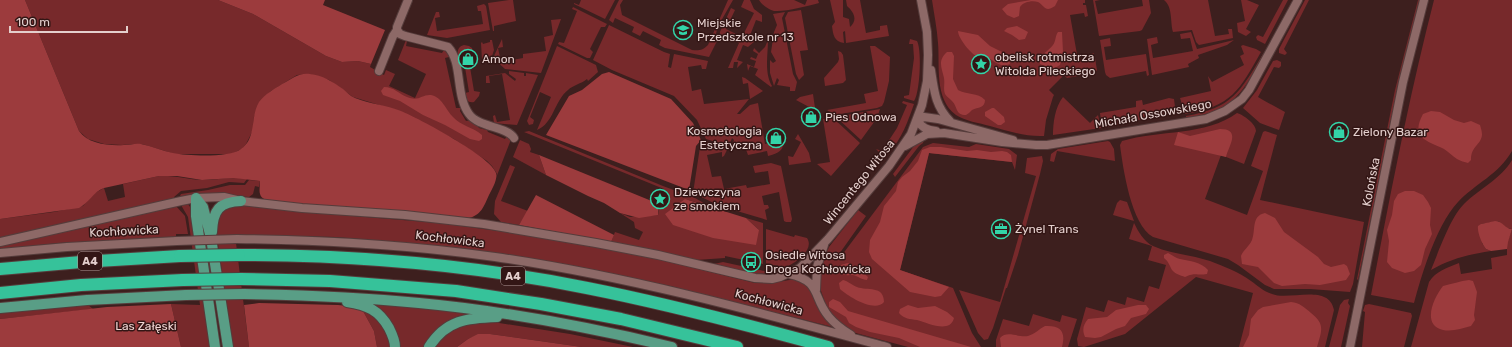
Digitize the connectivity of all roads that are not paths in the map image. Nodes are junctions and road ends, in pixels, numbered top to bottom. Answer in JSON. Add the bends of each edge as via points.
{"nodes":[{"id":1,"x":408,"y":0,"type":"edge"},
{"id":2,"x":921,"y":0,"type":"edge"},
{"id":3,"x":1298,"y":0,"type":"edge"},
{"id":4,"x":1424,"y":0,"type":"edge"},
{"id":5,"x":397,"y":30,"type":"junction"},
{"id":6,"x":928,"y":55,"type":"junction"},
{"id":7,"x":379,"y":71,"type":"dead end"},
{"id":8,"x":917,"y":120,"type":"junction"},
{"id":9,"x":951,"y":122,"type":"junction"},
{"id":10,"x":944,"y":133,"type":"junction"},
{"id":11,"x":514,"y":138,"type":"dead end"},
{"id":12,"x":1021,"y":144,"type":"junction"},
{"id":13,"x":903,"y":147,"type":"junction"},
{"id":14,"x":196,"y":198,"type":"junction"},
{"id":15,"x":241,"y":201,"type":"junction"},
{"id":16,"x":211,"y":238,"type":"junction"},
{"id":17,"x":826,"y":241,"type":"junction"},
{"id":18,"x":0,"y":242,"type":"edge"},
{"id":19,"x":0,"y":254,"type":"edge"},
{"id":20,"x":0,"y":269,"type":"edge"},
{"id":21,"x":789,"y":274,"type":"junction"},
{"id":22,"x":0,"y":292,"type":"edge"},
{"id":23,"x":817,"y":293,"type":"junction"},
{"id":24,"x":318,"y":295,"type":"junction"},
{"id":25,"x":0,"y":308,"type":"edge"},
{"id":26,"x":525,"y":317,"type":"junction"},
{"id":27,"x":855,"y":338,"type":"junction"},
{"id":28,"x":822,"y":346,"type":"edge"},
{"id":29,"x":215,"y":347,"type":"edge"},
{"id":30,"x":228,"y":347,"type":"edge"},
{"id":31,"x":395,"y":347,"type":"edge"},
{"id":32,"x":429,"y":347,"type":"edge"},
{"id":33,"x":672,"y":347,"type":"edge"},
{"id":34,"x":737,"y":347,"type":"edge"},
{"id":35,"x":887,"y":347,"type":"edge"},
{"id":36,"x":1350,"y":347,"type":"edge"}],
"edges":[{"from":1,"to":5,"type":"street"},
{"from":2,"to":6,"type":"street","name":"Wincentego Witosa"},
{"from":3,"to":12,"type":"street","name":"Michała Ossowskiego","via":[[1249,90],[1242,99],[1225,111],[1206,119],[1047,145]]},
{"from":4,"to":36,"type":"street","name":"Kolońska","via":[[1404,82]]},
{"from":5,"to":7,"type":"street"},
{"from":5,"to":11,"type":"street","via":[[405,36],[448,47],[454,56],[462,98],[468,113],[477,121]]},
{"from":6,"to":8,"type":"street","name":"Wincentego Witosa","via":[[925,94]]},
{"from":6,"to":9,"type":"street","via":[[934,94],[942,114]]},
{"from":8,"to":9,"type":"street","via":[[932,117]]},
{"from":8,"to":10,"type":"street","via":[[928,130]]},
{"from":8,"to":13,"type":"street","name":"Wincentego Witosa"},
{"from":9,"to":12,"type":"street","via":[[1003,136]]},
{"from":10,"to":12,"type":"street","name":"Michała Ossowskiego"},
{"from":10,"to":13,"type":"street","via":[[927,134]]},
{"from":13,"to":17,"type":"street","name":"Wincentego Witosa"},
{"from":14,"to":15,"type":"street","name":"Kochłowicka","via":[[224,197]]},
{"from":14,"to":16,"type":"main road","via":[[203,206]]},
{"from":14,"to":18,"type":"street","name":"Kochłowicka"},
{"from":14,"to":29,"type":"main road","via":[[196,216]]},
{"from":15,"to":16,"type":"main road","via":[[224,204],[216,211]]},
{"from":15,"to":21,"type":"street","name":"Kochłowicka","via":[[491,225],[651,254],[755,278],[772,279]]},
{"from":16,"to":30,"type":"main road"},
{"from":17,"to":21,"type":"street","name":"Kochłowicka","via":[[800,268]]},
{"from":17,"to":23,"type":"street","via":[[817,267]]},
{"from":19,"to":27,"type":"street","name":"Kochłowicka","bridge":true,"via":[[67,247],[237,240],[300,240],[449,251],[588,273],[655,287],[738,306]]},
{"from":20,"to":28,"type":"highway","number":"A4","bridge":true,"via":[[180,256],[288,255],[384,260],[502,274],[586,288]]},
{"from":21,"to":23,"type":"street","via":[[812,284]]},
{"from":22,"to":34,"type":"highway","number":"A4","bridge":true,"via":[[183,280],[288,279],[370,283],[463,292],[541,304],[621,319]]},
{"from":23,"to":27,"type":"street","via":[[828,317]]},
{"from":24,"to":25,"type":"main road","bridge":true,"via":[[186,295]]},
{"from":24,"to":26,"type":"main road","via":[[419,303]]},
{"from":24,"to":31,"type":"main road","via":[[370,308],[386,323]]},
{"from":26,"to":32,"type":"main road","via":[[472,318],[458,322],[448,327]]},
{"from":26,"to":33,"type":"main road"},
{"from":27,"to":35,"type":"street","name":"Kochłowicka"}]}
